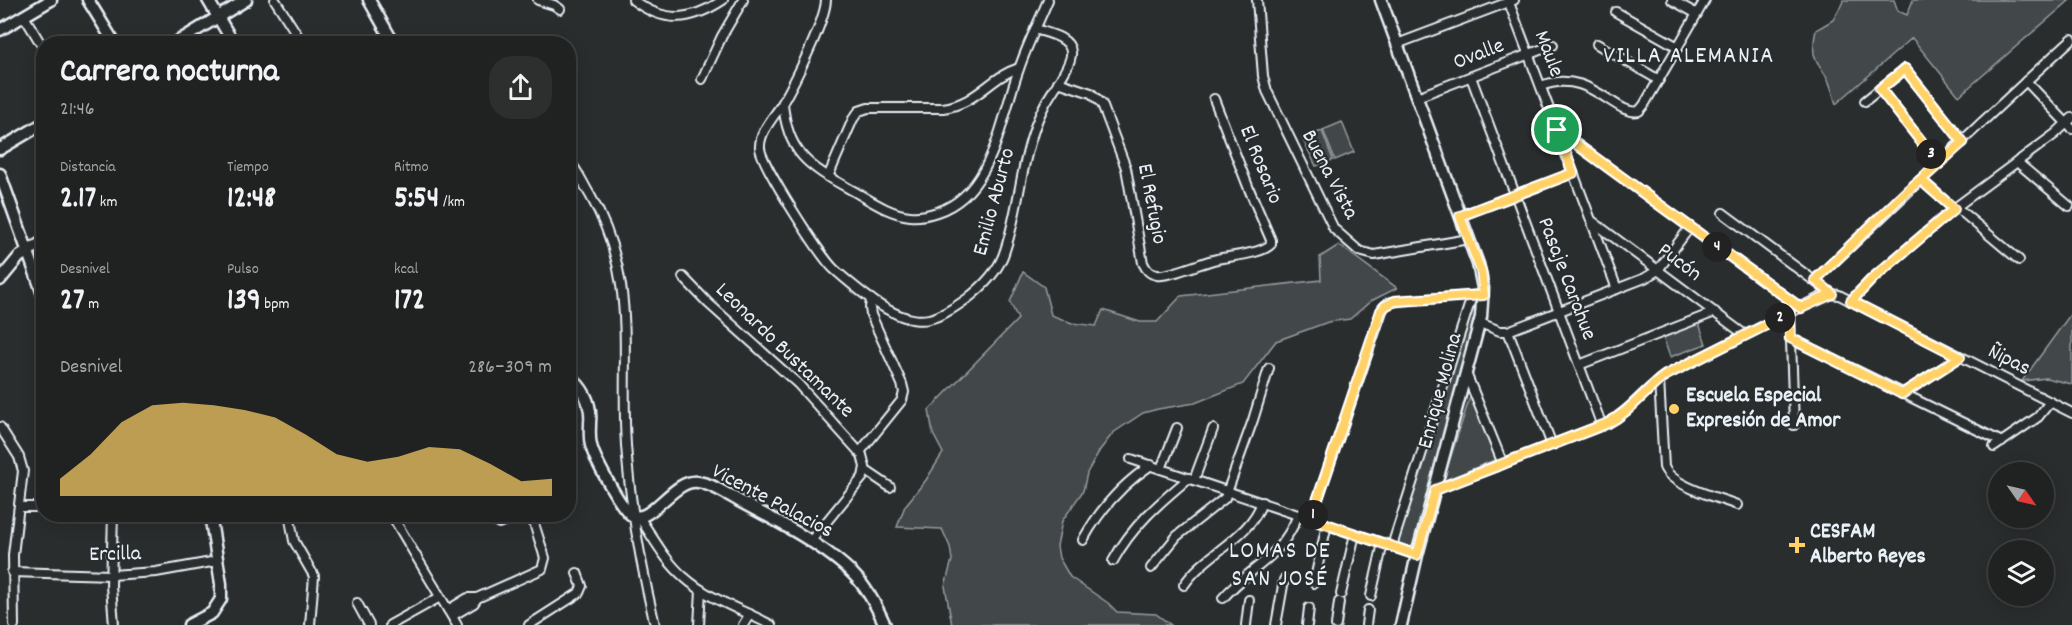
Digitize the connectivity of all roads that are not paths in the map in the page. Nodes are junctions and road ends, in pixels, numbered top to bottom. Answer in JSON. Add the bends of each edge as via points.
{"nodes":[{"id":1,"x":51,"y":0,"type":"edge"},
{"id":2,"x":88,"y":0,"type":"edge"},
{"id":3,"x":208,"y":0,"type":"edge"},
{"id":4,"x":246,"y":0,"type":"edge"},
{"id":5,"x":275,"y":0,"type":"edge"},
{"id":6,"x":369,"y":0,"type":"edge"},
{"id":7,"x":538,"y":0,"type":"edge"},
{"id":8,"x":633,"y":0,"type":"edge"},
{"id":9,"x":723,"y":0,"type":"edge"},
{"id":10,"x":743,"y":0,"type":"edge"},
{"id":11,"x":826,"y":0,"type":"edge"},
{"id":12,"x":1048,"y":0,"type":"edge"},
{"id":13,"x":1257,"y":0,"type":"edge"},
{"id":14,"x":1381,"y":0,"type":"edge"},
{"id":15,"x":1672,"y":0,"type":"edge"},
{"id":16,"x":1705,"y":0,"type":"edge"},
{"id":17,"x":1510,"y":1,"type":"edge"},
{"id":18,"x":642,"y":3,"type":"edge"},
{"id":19,"x":560,"y":9,"type":"dead end"},
{"id":20,"x":1616,"y":12,"type":"dead end"},
{"id":21,"x":1697,"y":14,"type":"junction"},
{"id":22,"x":24,"y":16,"type":"junction"},
{"id":23,"x":218,"y":17,"type":"junction"},
{"id":24,"x":1035,"y":29,"type":"junction"},
{"id":25,"x":0,"y":30,"type":"edge"},
{"id":26,"x":36,"y":36,"type":"edge"},
{"id":27,"x":110,"y":36,"type":"edge"},
{"id":28,"x":192,"y":36,"type":"edge"},
{"id":29,"x":229,"y":36,"type":"edge"},
{"id":30,"x":298,"y":36,"type":"edge"},
{"id":31,"x":386,"y":36,"type":"edge"},
{"id":32,"x":2072,"y":39,"type":"edge"},
{"id":33,"x":1397,"y":44,"type":"junction"},
{"id":34,"x":1597,"y":44,"type":"dead end"},
{"id":35,"x":1553,"y":45,"type":"dead end"},
{"id":36,"x":1678,"y":47,"type":"junction"},
{"id":37,"x":1529,"y":55,"type":"junction"},
{"id":38,"x":1019,"y":68,"type":"junction"},
{"id":39,"x":1471,"y":77,"type":"junction"},
{"id":40,"x":702,"y":79,"type":"dead end"},
{"id":41,"x":1659,"y":80,"type":"junction"},
{"id":42,"x":2026,"y":81,"type":"junction"},
{"id":43,"x":1058,"y":82,"type":"junction"},
{"id":44,"x":1541,"y":86,"type":"junction"},
{"id":45,"x":1880,"y":89,"type":"junction"},
{"id":46,"x":1417,"y":97,"type":"junction"},
{"id":47,"x":1214,"y":99,"type":"dead end"},
{"id":48,"x":1865,"y":101,"type":"dead end"},
{"id":49,"x":783,"y":102,"type":"junction"},
{"id":50,"x":2070,"y":124,"type":"edge"},
{"id":51,"x":36,"y":128,"type":"edge"},
{"id":52,"x":1557,"y":130,"type":"junction"},
{"id":53,"x":1963,"y":142,"type":"junction"},
{"id":54,"x":0,"y":149,"type":"edge"},
{"id":55,"x":2017,"y":162,"type":"junction"},
{"id":56,"x":1939,"y":164,"type":"junction"},
{"id":57,"x":576,"y":173,"type":"edge"},
{"id":58,"x":1573,"y":173,"type":"junction"},
{"id":59,"x":0,"y":174,"type":"edge"},
{"id":60,"x":828,"y":177,"type":"junction"},
{"id":61,"x":1921,"y":180,"type":"junction"},
{"id":62,"x":1515,"y":195,"type":"junction"},
{"id":63,"x":2068,"y":206,"type":"dead end"},
{"id":64,"x":1955,"y":208,"type":"junction"},
{"id":65,"x":1723,"y":213,"type":"dead end"},
{"id":66,"x":1460,"y":216,"type":"junction"},
{"id":67,"x":1591,"y":220,"type":"junction"},
{"id":68,"x":1690,"y":226,"type":"junction"},
{"id":69,"x":1469,"y":239,"type":"junction"},
{"id":70,"x":1271,"y":244,"type":"joint"},
{"id":71,"x":36,"y":245,"type":"edge"},
{"id":72,"x":26,"y":251,"type":"junction"},
{"id":73,"x":2019,"y":260,"type":"dead end"},
{"id":74,"x":1658,"y":270,"type":"junction"},
{"id":75,"x":36,"y":277,"type":"edge"},
{"id":76,"x":683,"y":277,"type":"dead end"},
{"id":77,"x":0,"y":279,"type":"edge"},
{"id":78,"x":1815,"y":280,"type":"junction"},
{"id":79,"x":1617,"y":289,"type":"junction"},
{"id":80,"x":1832,"y":294,"type":"junction"},
{"id":81,"x":1478,"y":296,"type":"junction"},
{"id":82,"x":871,"y":299,"type":"junction"},
{"id":83,"x":1851,"y":301,"type":"junction"},
{"id":84,"x":1801,"y":308,"type":"junction"},
{"id":85,"x":1559,"y":311,"type":"junction"},
{"id":86,"x":1714,"y":312,"type":"junction"},
{"id":87,"x":1790,"y":313,"type":"junction"},
{"id":88,"x":1480,"y":323,"type":"junction"},
{"id":89,"x":1508,"y":331,"type":"junction"},
{"id":90,"x":1745,"y":335,"type":"junction"},
{"id":91,"x":1790,"y":338,"type":"junction"},
{"id":92,"x":1960,"y":357,"type":"junction"},
{"id":93,"x":1579,"y":364,"type":"junction"},
{"id":94,"x":1269,"y":368,"type":"dead end"},
{"id":95,"x":1466,"y":373,"type":"junction"},
{"id":96,"x":1659,"y":380,"type":"junction"},
{"id":97,"x":576,"y":383,"type":"edge"},
{"id":98,"x":1902,"y":394,"type":"junction"},
{"id":99,"x":2050,"y":402,"type":"junction"},
{"id":100,"x":2072,"y":413,"type":"edge"},
{"id":101,"x":1794,"y":425,"type":"dead end"},
{"id":102,"x":1602,"y":426,"type":"junction"},
{"id":103,"x":0,"y":427,"type":"edge"},
{"id":104,"x":1177,"y":428,"type":"dead end"},
{"id":105,"x":1213,"y":429,"type":"dead end"},
{"id":106,"x":2002,"y":442,"type":"junction"},
{"id":107,"x":1552,"y":445,"type":"junction"},
{"id":108,"x":1994,"y":447,"type":"dead end"},
{"id":109,"x":860,"y":452,"type":"junction"},
{"id":110,"x":1131,"y":459,"type":"dead end"},
{"id":111,"x":1503,"y":464,"type":"junction"},
{"id":112,"x":1151,"y":465,"type":"junction"},
{"id":113,"x":1161,"y":469,"type":"junction"},
{"id":114,"x":865,"y":470,"type":"junction"},
{"id":115,"x":1191,"y":479,"type":"junction"},
{"id":116,"x":890,"y":487,"type":"dead end"},
{"id":117,"x":1435,"y":490,"type":"junction"},
{"id":118,"x":1228,"y":491,"type":"junction"},
{"id":119,"x":1262,"y":502,"type":"junction"},
{"id":120,"x":1737,"y":505,"type":"dead end"},
{"id":121,"x":19,"y":507,"type":"junction"},
{"id":122,"x":36,"y":507,"type":"edge"},
{"id":123,"x":1298,"y":515,"type":"junction"},
{"id":124,"x":637,"y":517,"type":"junction"},
{"id":125,"x":1311,"y":519,"type":"junction"},
{"id":126,"x":113,"y":522,"type":"edge"},
{"id":127,"x":211,"y":522,"type":"edge"},
{"id":128,"x":291,"y":522,"type":"edge"},
{"id":129,"x":396,"y":522,"type":"edge"},
{"id":130,"x":534,"y":522,"type":"edge"},
{"id":131,"x":1327,"y":524,"type":"junction"},
{"id":132,"x":1355,"y":534,"type":"junction"},
{"id":133,"x":1083,"y":540,"type":"dead end"},
{"id":134,"x":810,"y":542,"type":"junction"},
{"id":135,"x":1383,"y":543,"type":"junction"},
{"id":136,"x":1392,"y":546,"type":"junction"},
{"id":137,"x":1417,"y":555,"type":"junction"},
{"id":138,"x":217,"y":561,"type":"junction"},
{"id":139,"x":1113,"y":561,"type":"dead end"},
{"id":140,"x":1151,"y":568,"type":"dead end"},
{"id":141,"x":12,"y":572,"type":"junction"},
{"id":142,"x":577,"y":573,"type":"dead end"},
{"id":143,"x":111,"y":574,"type":"junction"},
{"id":144,"x":1284,"y":580,"type":"dead end"},
{"id":145,"x":1314,"y":583,"type":"dead end"},
{"id":146,"x":1184,"y":585,"type":"dead end"},
{"id":147,"x":701,"y":590,"type":"junction"},
{"id":148,"x":1371,"y":596,"type":"dead end"},
{"id":149,"x":440,"y":597,"type":"junction"},
{"id":150,"x":1223,"y":598,"type":"dead end"},
{"id":151,"x":1249,"y":600,"type":"dead end"},
{"id":152,"x":357,"y":603,"type":"dead end"},
{"id":153,"x":1309,"y":608,"type":"dead end"},
{"id":154,"x":1368,"y":610,"type":"dead end"},
{"id":155,"x":450,"y":613,"type":"junction"},
{"id":156,"x":750,"y":614,"type":"junction"},
{"id":157,"x":14,"y":625,"type":"edge"},
{"id":158,"x":114,"y":625,"type":"edge"},
{"id":159,"x":189,"y":625,"type":"edge"},
{"id":160,"x":310,"y":625,"type":"edge"},
{"id":161,"x":369,"y":625,"type":"edge"},
{"id":162,"x":390,"y":625,"type":"edge"},
{"id":163,"x":457,"y":625,"type":"edge"},
{"id":164,"x":529,"y":625,"type":"edge"},
{"id":165,"x":655,"y":625,"type":"edge"},
{"id":166,"x":699,"y":625,"type":"edge"},
{"id":167,"x":743,"y":625,"type":"edge"},
{"id":168,"x":771,"y":625,"type":"edge"},
{"id":169,"x":885,"y":625,"type":"edge"},
{"id":170,"x":1246,"y":625,"type":"edge"},
{"id":171,"x":1276,"y":625,"type":"edge"},
{"id":172,"x":1307,"y":625,"type":"edge"},
{"id":173,"x":1336,"y":625,"type":"edge"},
{"id":174,"x":1366,"y":625,"type":"edge"},
{"id":175,"x":1401,"y":625,"type":"edge"}],
"edges":[{"from":1,"to":22,"type":"main road"},
{"from":2,"to":27,"type":"main road"},
{"from":3,"to":23,"type":"main road"},
{"from":4,"to":23,"type":"main road"},
{"from":5,"to":30,"type":"street"},
{"from":6,"to":31,"type":"main road"},
{"from":7,"to":19,"type":"street"},
{"from":8,"to":18,"type":"street"},
{"from":9,"to":18,"type":"street","via":[[696,14],[679,17],[656,14]]},
{"from":10,"to":40,"type":"street"},
{"from":11,"to":49,"type":"street","name":"Emilio Aburto","via":[[819,25]]},
{"from":12,"to":24,"type":"street"},
{"from":13,"to":69,"type":"street","name":"Buena Vista","via":[[1267,91],[1337,232],[1359,251],[1374,255]]},
{"from":14,"to":33,"type":"main road","name":"Enrique Molina"},
{"from":15,"to":21,"type":"street"},
{"from":16,"to":21,"type":"street"},
{"from":17,"to":33,"type":"street"},
{"from":17,"to":37,"type":"street","name":"Maule"},
{"from":20,"to":36,"type":"street"},
{"from":21,"to":36,"type":"street"},
{"from":22,"to":25,"type":"main road"},
{"from":22,"to":26,"type":"street"},
{"from":23,"to":28,"type":"main road"},
{"from":23,"to":29,"type":"main road"},
{"from":24,"to":38,"type":"street"},
{"from":24,"to":43,"type":"street","name":"Emilio Aburto","via":[[1062,39],[1070,47],[1070,61]]},
{"from":32,"to":42,"type":"street"},
{"from":33,"to":46,"type":"main road","name":"Enrique Molina"},
{"from":34,"to":41,"type":"street"},
{"from":35,"to":37,"type":"street","name":"Ovalle"},
{"from":36,"to":41,"type":"street"},
{"from":37,"to":39,"type":"street","name":"Ovalle"},
{"from":37,"to":44,"type":"street","name":"Maule"},
{"from":38,"to":60,"type":"street","via":[[956,106],[861,110],[853,119]]},
{"from":38,"to":60,"type":"street","via":[[1003,126],[989,158],[970,190],[948,207],[920,216],[903,215]]},
{"from":39,"to":46,"type":"street","name":"Ovalle"},
{"from":39,"to":62,"type":"street","name":"Pasaje Carahue"},
{"from":41,"to":44,"type":"street","via":[[1636,112],[1574,82],[1557,81]]},
{"from":42,"to":50,"type":"street"},
{"from":42,"to":53,"type":"street"},
{"from":43,"to":70,"type":"street","name":"El Refugio","via":[[1091,93],[1102,104],[1126,168],[1143,263],[1149,272],[1168,274],[1214,259],[1264,250]]},
{"from":43,"to":82,"type":"street","name":"Emilio Aburto","via":[[1033,131],[1013,224],[993,274],[964,301],[931,319],[911,319]]},
{"from":44,"to":52,"type":"street","name":"Maule"},
{"from":45,"to":48,"type":"street"},
{"from":45,"to":53,"type":"street","via":[[1905,69]]},
{"from":45,"to":56,"type":"street"},
{"from":46,"to":66,"type":"main road","name":"Enrique Molina"},
{"from":47,"to":70,"type":"street","name":"El Rosario"},
{"from":49,"to":60,"type":"street","via":[[793,146],[806,162]]},
{"from":49,"to":82,"type":"street","name":"Emilio Aburto","via":[[762,135],[762,156],[819,252]]},
{"from":50,"to":55,"type":"street"},
{"from":51,"to":54,"type":"main road"},
{"from":52,"to":58,"type":"street","name":"Maule"},
{"from":52,"to":68,"type":"street"},
{"from":53,"to":56,"type":"street"},
{"from":55,"to":63,"type":"street"},
{"from":55,"to":64,"type":"street"},
{"from":56,"to":61,"type":"street"},
{"from":57,"to":124,"type":"street","via":[[598,208],[619,272],[626,333],[626,442]]},
{"from":58,"to":62,"type":"street"},
{"from":58,"to":67,"type":"street","name":"Maule"},
{"from":59,"to":72,"type":"main road"},
{"from":61,"to":64,"type":"street"},
{"from":61,"to":78,"type":"street"},
{"from":62,"to":66,"type":"street"},
{"from":62,"to":85,"type":"street","name":"Pasaje Carahue"},
{"from":64,"to":73,"type":"street"},
{"from":64,"to":83,"type":"street"},
{"from":65,"to":78,"type":"street","name":"Ñipas"},
{"from":66,"to":69,"type":"main road","name":"Enrique Molina"},
{"from":67,"to":74,"type":"street","name":"Pucón"},
{"from":67,"to":79,"type":"street","name":"Maule"},
{"from":68,"to":74,"type":"street"},
{"from":68,"to":84,"type":"street"},
{"from":69,"to":81,"type":"main road","name":"Enrique Molina","via":[[1481,271]]},
{"from":71,"to":72,"type":"main road"},
{"from":72,"to":75,"type":"main road"},
{"from":72,"to":77,"type":"main road"},
{"from":74,"to":79,"type":"street"},
{"from":74,"to":86,"type":"street","name":"Pucón"},
{"from":76,"to":109,"type":"street","name":"Leonardo Bustamante","via":[[798,384]]},
{"from":78,"to":80,"type":"street","name":"Ñipas"},
{"from":79,"to":85,"type":"street"},
{"from":80,"to":83,"type":"street","name":"Ñipas"},
{"from":80,"to":84,"type":"street"},
{"from":81,"to":88,"type":"main road","name":"Enrique Molina"},
{"from":81,"to":125,"type":"street","via":[[1395,301],[1385,306]]},
{"from":81,"to":136,"type":"street","name":"Enrique Molina"},
{"from":82,"to":109,"type":"street","via":[[872,315],[904,392],[900,403]]},
{"from":83,"to":92,"type":"street","name":"Ñipas"},
{"from":84,"to":87,"type":"street"},
{"from":85,"to":89,"type":"street"},
{"from":85,"to":93,"type":"street","name":"Pasaje Carahue"},
{"from":86,"to":90,"type":"street","name":"Pucón"},
{"from":86,"to":93,"type":"street"},
{"from":87,"to":90,"type":"street"},
{"from":87,"to":91,"type":"street"},
{"from":88,"to":89,"type":"street"},
{"from":88,"to":95,"type":"main road","name":"Enrique Molina"},
{"from":89,"to":107,"type":"street"},
{"from":90,"to":96,"type":"street"},
{"from":91,"to":98,"type":"street"},
{"from":91,"to":101,"type":"street"},
{"from":92,"to":98,"type":"street"},
{"from":92,"to":99,"type":"street","name":"Ñipas"},
{"from":93,"to":102,"type":"street","name":"Pasaje Carahue"},
{"from":94,"to":118,"type":"street"},
{"from":95,"to":111,"type":"street"},
{"from":95,"to":117,"type":"main road","name":"Enrique Molina"},
{"from":96,"to":102,"type":"street","via":[[1626,411]]},
{"from":96,"to":120,"type":"street","via":[[1666,473],[1696,490]]},
{"from":97,"to":124,"type":"main road","via":[[590,409],[592,451],[622,503]]},
{"from":98,"to":106,"type":"street"},
{"from":99,"to":100,"type":"street","name":"Ñipas"},
{"from":99,"to":106,"type":"street","via":[[2038,417]]},
{"from":102,"to":107,"type":"street"},
{"from":103,"to":121,"type":"street","via":[[22,466]]},
{"from":104,"to":113,"type":"street"},
{"from":105,"to":115,"type":"street"},
{"from":106,"to":108,"type":"street"},
{"from":107,"to":111,"type":"street"},
{"from":109,"to":114,"type":"street"},
{"from":110,"to":112,"type":"street"},
{"from":111,"to":117,"type":"street"},
{"from":112,"to":113,"type":"street"},
{"from":112,"to":133,"type":"street","via":[[1111,498]]},
{"from":113,"to":115,"type":"street"},
{"from":114,"to":116,"type":"street"},
{"from":114,"to":134,"type":"street"},
{"from":115,"to":118,"type":"street"},
{"from":115,"to":139,"type":"street","via":[[1146,514]]},
{"from":117,"to":137,"type":"main road","name":"Enrique Molina"},
{"from":118,"to":119,"type":"street"},
{"from":118,"to":140,"type":"street","via":[[1221,502],[1177,536]]},
{"from":119,"to":123,"type":"street"},
{"from":119,"to":146,"type":"street","via":[[1249,524],[1200,565]]},
{"from":121,"to":122,"type":"street"},
{"from":121,"to":141,"type":"street"},
{"from":123,"to":125,"type":"street"},
{"from":123,"to":150,"type":"street","via":[[1278,549]]},
{"from":124,"to":134,"type":"main road","name":"Vicente Palacios","via":[[648,514],[683,485],[700,483]]},
{"from":124,"to":147,"type":"street","via":[[674,568]]},
{"from":124,"to":165,"type":"street"},
{"from":125,"to":131,"type":"street"},
{"from":126,"to":143,"type":"street"},
{"from":127,"to":138,"type":"main road"},
{"from":128,"to":160,"type":"street","via":[[294,540],[314,576]]},
{"from":129,"to":149,"type":"street"},
{"from":130,"to":155,"type":"street","via":[[544,566],[477,598],[471,597]]},
{"from":131,"to":132,"type":"street"},
{"from":131,"to":145,"type":"street"},
{"from":132,"to":135,"type":"street"},
{"from":132,"to":173,"type":"street"},
{"from":134,"to":169,"type":"main road","name":"Vicente Palacios","via":[[855,575]]},
{"from":135,"to":136,"type":"street"},
{"from":135,"to":148,"type":"street"},
{"from":136,"to":137,"type":"street"},
{"from":137,"to":175,"type":"main road","name":"Enrique Molina"},
{"from":138,"to":143,"type":"street","name":"Ercilla","via":[[168,572]]},
{"from":138,"to":159,"type":"main road","via":[[222,589],[219,604],[208,616]]},
{"from":141,"to":143,"type":"street","name":"Ercilla"},
{"from":141,"to":157,"type":"street"},
{"from":142,"to":164,"type":"street","via":[[582,586],[579,593]]},
{"from":143,"to":158,"type":"street"},
{"from":144,"to":171,"type":"street"},
{"from":147,"to":156,"type":"street"},
{"from":147,"to":166,"type":"street"},
{"from":149,"to":155,"type":"street"},
{"from":149,"to":162,"type":"street"},
{"from":151,"to":170,"type":"street"},
{"from":152,"to":161,"type":"street"},
{"from":153,"to":172,"type":"street"},
{"from":154,"to":174,"type":"street"},
{"from":155,"to":163,"type":"street"},
{"from":156,"to":167,"type":"street"},
{"from":156,"to":168,"type":"street"}]}
